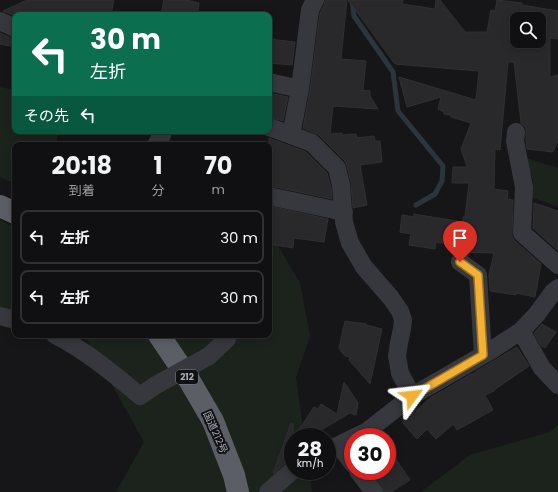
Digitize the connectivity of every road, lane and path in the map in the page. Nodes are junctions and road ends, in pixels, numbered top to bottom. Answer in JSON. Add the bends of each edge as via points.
{"nodes":[{"id":1,"x":315,"y":0,"type":"edge"},
{"id":2,"x":0,"y":21,"type":"edge"},
{"id":3,"x":12,"y":27,"type":"edge"},
{"id":4,"x":272,"y":83,"type":"edge"},
{"id":5,"x":300,"y":88,"type":"junction"},
{"id":6,"x":272,"y":128,"type":"edge"},
{"id":7,"x":516,"y":132,"type":"dead end"},
{"id":8,"x":291,"y":135,"type":"junction"},
{"id":9,"x":272,"y":197,"type":"dead end"},
{"id":10,"x":0,"y":206,"type":"edge"},
{"id":11,"x":12,"y":212,"type":"edge"},
{"id":12,"x":344,"y":212,"type":"junction"},
{"id":13,"x":460,"y":262,"type":"dead end"},
{"id":14,"x":558,"y":264,"type":"edge"},
{"id":15,"x":558,"y":288,"type":"edge"},
{"id":16,"x":0,"y":316,"type":"edge"},
{"id":17,"x":12,"y":319,"type":"edge"},
{"id":18,"x":521,"y":331,"type":"junction"},
{"id":19,"x":62,"y":338,"type":"edge"},
{"id":20,"x":161,"y":338,"type":"edge"},
{"id":21,"x":226,"y":338,"type":"edge"},
{"id":22,"x":483,"y":355,"type":"junction"},
{"id":23,"x":558,"y":385,"type":"edge"},
{"id":24,"x":412,"y":396,"type":"junction"},
{"id":25,"x":343,"y":443,"type":"edge"},
{"id":26,"x":284,"y":478,"type":"edge"},
{"id":27,"x":365,"y":480,"type":"edge"},
{"id":28,"x":238,"y":492,"type":"edge"},
{"id":29,"x":268,"y":492,"type":"edge"},
{"id":30,"x":374,"y":492,"type":"edge"}],
"edges":[{"from":1,"to":5,"type":"street","via":[[310,10]]},
{"from":2,"to":3,"type":"street"},
{"from":4,"to":5,"type":"street"},
{"from":5,"to":8,"type":"street"},
{"from":6,"to":8,"type":"street"},
{"from":7,"to":14,"type":"street","via":[[515,141],[524,187],[522,233]]},
{"from":8,"to":12,"type":"street","via":[[312,142],[337,168]]},
{"from":9,"to":12,"type":"street"},
{"from":10,"to":11,"type":"highway"},
{"from":12,"to":24,"type":"street","via":[[350,243],[364,267],[400,311],[403,325],[397,356],[400,373]]},
{"from":13,"to":22,"type":"street","via":[[478,275]]},
{"from":15,"to":18,"type":"street"},
{"from":16,"to":17,"type":"street"},
{"from":18,"to":22,"type":"street"},
{"from":18,"to":23,"type":"street","via":[[542,368]]},
{"from":19,"to":21,"type":"street","bridge":true,"via":[[115,375],[140,396],[209,356]]},
{"from":20,"to":28,"type":"highway","name":"国道212号","number":"212","via":[[213,421]]},
{"from":22,"to":24,"type":"street"},
{"from":24,"to":25,"type":"street","via":[[366,432]]},
{"from":26,"to":29,"type":"street"},
{"from":27,"to":30,"type":"street"}]}
